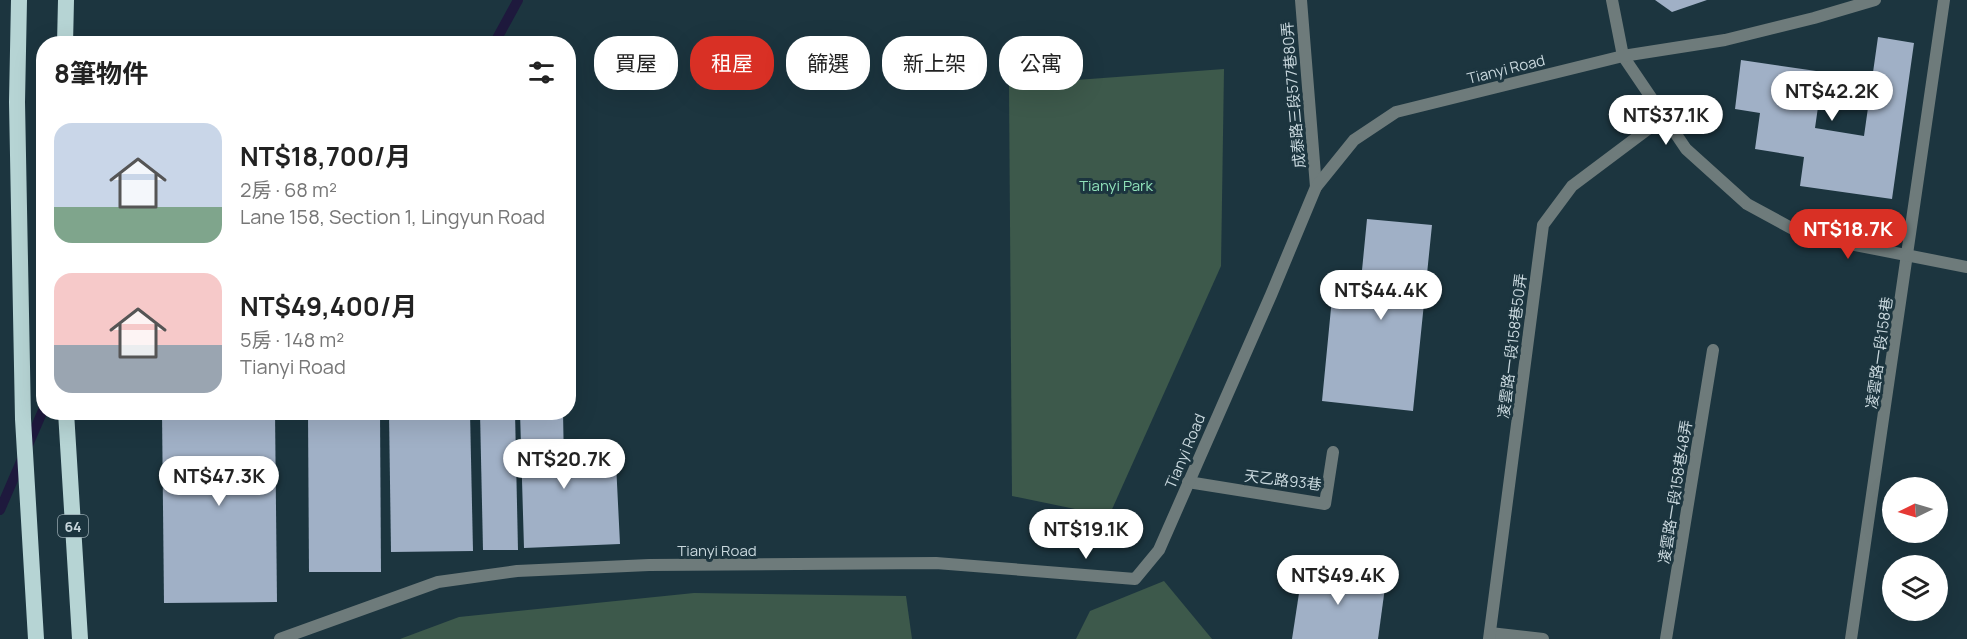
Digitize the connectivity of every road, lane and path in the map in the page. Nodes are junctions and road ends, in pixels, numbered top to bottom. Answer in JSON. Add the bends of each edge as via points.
{"nodes":[{"id":1,"x":19,"y":0,"type":"edge"},
{"id":2,"x":66,"y":0,"type":"edge"},
{"id":3,"x":1301,"y":0,"type":"edge"},
{"id":4,"x":1612,"y":0,"type":"edge"},
{"id":5,"x":1875,"y":0,"type":"edge"},
{"id":6,"x":1944,"y":0,"type":"edge"},
{"id":7,"x":65,"y":36,"type":"edge"},
{"id":8,"x":1623,"y":56,"type":"junction"},
{"id":9,"x":1664,"y":117,"type":"junction"},
{"id":10,"x":1316,"y":187,"type":"junction"},
{"id":11,"x":1908,"y":257,"type":"junction"},
{"id":12,"x":1967,"y":267,"type":"edge"},
{"id":13,"x":1713,"y":350,"type":"dead end"},
{"id":14,"x":66,"y":420,"type":"edge"},
{"id":15,"x":1333,"y":452,"type":"dead end"},
{"id":16,"x":1188,"y":482,"type":"junction"},
{"id":17,"x":1490,"y":636,"type":"edge"},
{"id":18,"x":36,"y":639,"type":"edge"},
{"id":19,"x":80,"y":639,"type":"edge"},
{"id":20,"x":280,"y":639,"type":"edge"},
{"id":21,"x":1543,"y":639,"type":"edge"},
{"id":22,"x":1666,"y":639,"type":"edge"},
{"id":23,"x":1851,"y":639,"type":"edge"}],
"edges":[{"from":1,"to":18,"type":"highway","via":[[23,418]]},
{"from":2,"to":7,"type":"highway"},
{"from":3,"to":10,"type":"street","name":"成泰路三段577巷80弄"},
{"from":4,"to":8,"type":"street"},
{"from":5,"to":8,"type":"street","name":"Tianyi Road","via":[[1725,40]]},
{"from":6,"to":11,"type":"street","name":"凌雲路一段158巷"},
{"from":8,"to":9,"type":"street"},
{"from":8,"to":10,"type":"street","name":"Tianyi Road","via":[[1396,112],[1354,140]]},
{"from":9,"to":11,"type":"street","via":[[1686,149],[1747,204],[1804,236]]},
{"from":9,"to":17,"type":"street","name":"凌雲路一段158巷50弄","via":[[1572,186],[1543,225]]},
{"from":10,"to":16,"type":"street","name":"Tianyi Road"},
{"from":11,"to":12,"type":"street"},
{"from":11,"to":23,"type":"street","name":"凌雲路一段158巷"},
{"from":13,"to":22,"type":"street","name":"凌雲路一段158巷48弄"},
{"from":14,"to":19,"type":"highway","number":"64"},
{"from":15,"to":16,"type":"street","name":"天乙路93巷","via":[[1325,504]]},
{"from":16,"to":20,"type":"street","name":"Tianyi Road","via":[[1158,550],[1135,579],[936,563],[517,571],[438,582]]},
{"from":17,"to":21,"type":"street"}]}
